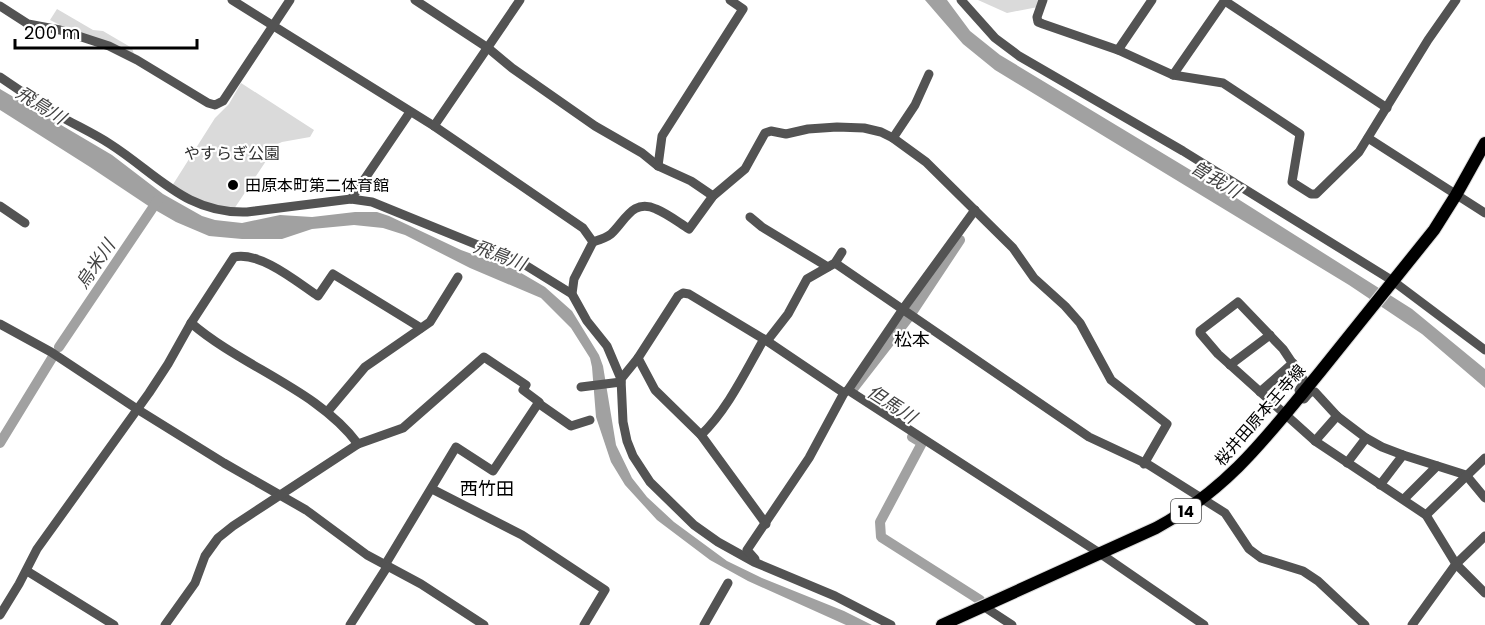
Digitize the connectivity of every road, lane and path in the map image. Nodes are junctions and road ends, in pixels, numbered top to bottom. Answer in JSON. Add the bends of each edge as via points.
{"nodes":[{"id":1,"x":232,"y":0,"type":"edge"},
{"id":2,"x":290,"y":0,"type":"edge"},
{"id":3,"x":415,"y":0,"type":"edge"},
{"id":4,"x":520,"y":0,"type":"edge"},
{"id":5,"x":730,"y":0,"type":"edge"},
{"id":6,"x":961,"y":0,"type":"edge"},
{"id":7,"x":1043,"y":0,"type":"edge"},
{"id":8,"x":1152,"y":0,"type":"edge"},
{"id":9,"x":1225,"y":0,"type":"edge"},
{"id":10,"x":1456,"y":0,"type":"edge"},
{"id":11,"x":0,"y":6,"type":"edge"},
{"id":12,"x":274,"y":25,"type":"junction"},
{"id":13,"x":488,"y":48,"type":"junction"},
{"id":14,"x":1118,"y":50,"type":"junction"},
{"id":15,"x":929,"y":74,"type":"dead end"},
{"id":16,"x":1173,"y":75,"type":"junction"},
{"id":17,"x":0,"y":77,"type":"edge"},
{"id":18,"x":1387,"y":108,"type":"junction"},
{"id":19,"x":410,"y":112,"type":"junction"},
{"id":20,"x":434,"y":126,"type":"junction"},
{"id":21,"x":892,"y":138,"type":"junction"},
{"id":22,"x":1368,"y":138,"type":"junction"},
{"id":23,"x":1485,"y":142,"type":"edge"},
{"id":24,"x":658,"y":166,"type":"junction"},
{"id":25,"x":1456,"y":195,"type":"junction"},
{"id":26,"x":713,"y":196,"type":"junction"},
{"id":27,"x":351,"y":199,"type":"junction"},
{"id":28,"x":0,"y":206,"type":"edge"},
{"id":29,"x":975,"y":210,"type":"junction"},
{"id":30,"x":1485,"y":213,"type":"edge"},
{"id":31,"x":750,"y":217,"type":"dead end"},
{"id":32,"x":25,"y":223,"type":"dead end"},
{"id":33,"x":593,"y":242,"type":"junction"},
{"id":34,"x":842,"y":252,"type":"dead end"},
{"id":35,"x":831,"y":265,"type":"junction"},
{"id":36,"x":458,"y":277,"type":"dead end"},
{"id":37,"x":1392,"y":281,"type":"junction"},
{"id":38,"x":572,"y":294,"type":"junction"},
{"id":39,"x":903,"y":309,"type":"junction"},
{"id":40,"x":191,"y":322,"type":"junction"},
{"id":41,"x":0,"y":324,"type":"edge"},
{"id":42,"x":421,"y":328,"type":"junction"},
{"id":43,"x":1270,"y":335,"type":"junction"},
{"id":44,"x":765,"y":340,"type":"junction"},
{"id":45,"x":1485,"y":350,"type":"edge"},
{"id":46,"x":638,"y":358,"type":"junction"},
{"id":47,"x":1293,"y":363,"type":"junction"},
{"id":48,"x":1230,"y":365,"type":"junction"},
{"id":49,"x":621,"y":380,"type":"junction"},
{"id":50,"x":583,"y":387,"type":"dead end"},
{"id":51,"x":846,"y":391,"type":"junction"},
{"id":52,"x":1260,"y":392,"type":"junction"},
{"id":53,"x":538,"y":403,"type":"junction"},
{"id":54,"x":137,"y":409,"type":"junction"},
{"id":55,"x":328,"y":411,"type":"junction"},
{"id":56,"x":1287,"y":415,"type":"junction"},
{"id":57,"x":1337,"y":416,"type":"junction"},
{"id":58,"x":590,"y":420,"type":"dead end"},
{"id":59,"x":701,"y":435,"type":"junction"},
{"id":60,"x":1366,"y":438,"type":"junction"},
{"id":61,"x":1315,"y":441,"type":"junction"},
{"id":62,"x":358,"y":444,"type":"junction"},
{"id":63,"x":1403,"y":455,"type":"junction"},
{"id":64,"x":1485,"y":458,"type":"edge"},
{"id":65,"x":1347,"y":463,"type":"junction"},
{"id":66,"x":1144,"y":464,"type":"junction"},
{"id":67,"x":1437,"y":466,"type":"junction"},
{"id":68,"x":1466,"y":475,"type":"junction"},
{"id":69,"x":1380,"y":485,"type":"junction"},
{"id":70,"x":432,"y":489,"type":"junction"},
{"id":71,"x":281,"y":494,"type":"junction"},
{"id":72,"x":1204,"y":498,"type":"junction"},
{"id":73,"x":1485,"y":498,"type":"edge"},
{"id":74,"x":1404,"y":499,"type":"junction"},
{"id":75,"x":1426,"y":515,"type":"junction"},
{"id":76,"x":766,"y":524,"type":"junction"},
{"id":77,"x":1484,"y":539,"type":"edge"},
{"id":78,"x":1101,"y":554,"type":"junction"},
{"id":79,"x":754,"y":562,"type":"junction"},
{"id":80,"x":1456,"y":564,"type":"junction"},
{"id":81,"x":386,"y":566,"type":"junction"},
{"id":82,"x":27,"y":570,"type":"junction"},
{"id":83,"x":728,"y":583,"type":"dead end"},
{"id":84,"x":1485,"y":593,"type":"edge"},
{"id":85,"x":983,"y":606,"type":"junction"},
{"id":86,"x":0,"y":615,"type":"edge"},
{"id":87,"x":100,"y":616,"type":"junction"},
{"id":88,"x":94,"y":625,"type":"edge"},
{"id":89,"x":114,"y":625,"type":"edge"},
{"id":90,"x":165,"y":625,"type":"edge"},
{"id":91,"x":351,"y":625,"type":"edge"},
{"id":92,"x":484,"y":625,"type":"edge"},
{"id":93,"x":584,"y":625,"type":"edge"},
{"id":94,"x":704,"y":625,"type":"edge"},
{"id":95,"x":891,"y":625,"type":"edge"},
{"id":96,"x":942,"y":625,"type":"edge"},
{"id":97,"x":1012,"y":625,"type":"edge"},
{"id":98,"x":1204,"y":625,"type":"edge"},
{"id":99,"x":1365,"y":625,"type":"edge"},
{"id":100,"x":1412,"y":625,"type":"edge"}],
"edges":[{"from":1,"to":12,"type":"street"},
{"from":2,"to":12,"type":"street"},
{"from":3,"to":13,"type":"street"},
{"from":4,"to":13,"type":"street"},
{"from":5,"to":24,"type":"street","via":[[743,9],[662,136]]},
{"from":6,"to":37,"type":"street","via":[[995,38],[1019,56],[1183,151]]},
{"from":7,"to":14,"type":"street","via":[[1038,22]]},
{"from":8,"to":14,"type":"street"},
{"from":9,"to":16,"type":"street"},
{"from":9,"to":18,"type":"street"},
{"from":10,"to":18,"type":"street"},
{"from":11,"to":12,"type":"street","via":[[28,24],[109,46],[215,105],[223,101]]},
{"from":12,"to":19,"type":"street"},
{"from":13,"to":20,"type":"street"},
{"from":13,"to":24,"type":"street","via":[[595,126]]},
{"from":14,"to":16,"type":"street"},
{"from":15,"to":21,"type":"street","via":[[915,105]]},
{"from":16,"to":22,"type":"street","via":[[1223,83],[1300,134],[1292,182],[1311,194],[1327,185]]},
{"from":17,"to":27,"type":"street","via":[[205,207],[247,212]]},
{"from":18,"to":22,"type":"street"},
{"from":19,"to":20,"type":"street"},
{"from":19,"to":27,"type":"street"},
{"from":20,"to":33,"type":"street","via":[[583,228]]},
{"from":21,"to":26,"type":"street","via":[[864,128],[808,129],[786,134],[771,131],[765,133],[745,169]]},
{"from":21,"to":29,"type":"street","via":[[926,162]]},
{"from":22,"to":25,"type":"street"},
{"from":23,"to":25,"type":"main road","name":"桜井田原本王寺線","number":"14"},
{"from":24,"to":26,"type":"street"},
{"from":25,"to":30,"type":"street"},
{"from":25,"to":37,"type":"main road","name":"桜井田原本王寺線","number":"14","via":[[1434,230]]},
{"from":26,"to":33,"type":"street","via":[[689,229],[655,208],[637,207],[609,236]]},
{"from":27,"to":38,"type":"street","via":[[398,211],[522,263]]},
{"from":28,"to":32,"type":"street"},
{"from":29,"to":39,"type":"street"},
{"from":29,"to":66,"type":"street","via":[[1013,248],[1042,287],[1080,323],[1111,380],[1167,424]]},
{"from":31,"to":35,"type":"street"},
{"from":33,"to":38,"type":"street","via":[[574,279]]},
{"from":34,"to":35,"type":"street"},
{"from":35,"to":39,"type":"street"},
{"from":35,"to":44,"type":"street","via":[[807,279],[788,314]]},
{"from":36,"to":42,"type":"street","via":[[430,322]]},
{"from":37,"to":45,"type":"street"},
{"from":37,"to":56,"type":"main road","name":"桜井田原本王寺線","number":"14"},
{"from":38,"to":49,"type":"street","via":[[587,321],[608,346]]},
{"from":39,"to":51,"type":"street"},
{"from":39,"to":66,"type":"street","via":[[1089,437]]},
{"from":40,"to":42,"type":"street","via":[[232,260],[242,255],[279,270],[318,296],[333,274]]},
{"from":40,"to":54,"type":"street"},
{"from":40,"to":55,"type":"street","via":[[223,347]]},
{"from":41,"to":54,"type":"street","via":[[51,352]]},
{"from":42,"to":55,"type":"street","via":[[365,367]]},
{"from":43,"to":47,"type":"street"},
{"from":43,"to":48,"type":"street"},
{"from":43,"to":48,"type":"street","via":[[1238,302],[1200,331]]},
{"from":44,"to":46,"type":"street","via":[[683,293]]},
{"from":44,"to":51,"type":"street"},
{"from":44,"to":59,"type":"street","via":[[723,408]]},
{"from":46,"to":49,"type":"street"},
{"from":46,"to":59,"type":"street","via":[[655,390]]},
{"from":47,"to":52,"type":"street"},
{"from":47,"to":56,"type":"street","via":[[1305,382],[1284,408]]},
{"from":48,"to":52,"type":"street"},
{"from":49,"to":50,"type":"street"},
{"from":49,"to":79,"type":"street","via":[[627,441],[650,482],[694,525]]},
{"from":51,"to":76,"type":"street"},
{"from":51,"to":78,"type":"street"},
{"from":52,"to":56,"type":"street"},
{"from":53,"to":58,"type":"street","via":[[571,426]]},
{"from":53,"to":62,"type":"street","via":[[523,390],[526,385],[483,357],[403,428]]},
{"from":53,"to":70,"type":"street","via":[[493,471],[456,447]]},
{"from":54,"to":71,"type":"street"},
{"from":54,"to":82,"type":"street","via":[[37,549]]},
{"from":55,"to":62,"type":"street"},
{"from":56,"to":57,"type":"street","via":[[1310,392],[1315,392]]},
{"from":56,"to":61,"type":"street"},
{"from":56,"to":72,"type":"main road","name":"桜井田原本王寺線","number":"14"},
{"from":57,"to":60,"type":"street"},
{"from":57,"to":61,"type":"street"},
{"from":59,"to":76,"type":"street"},
{"from":60,"to":63,"type":"street"},
{"from":60,"to":65,"type":"street"},
{"from":61,"to":65,"type":"street"},
{"from":62,"to":71,"type":"street"},
{"from":63,"to":67,"type":"street"},
{"from":63,"to":69,"type":"street"},
{"from":64,"to":68,"type":"street"},
{"from":65,"to":69,"type":"street"},
{"from":66,"to":72,"type":"street"},
{"from":67,"to":68,"type":"street"},
{"from":67,"to":74,"type":"street"},
{"from":68,"to":73,"type":"street"},
{"from":68,"to":75,"type":"street"},
{"from":69,"to":74,"type":"street"},
{"from":70,"to":81,"type":"street"},
{"from":70,"to":93,"type":"street","via":[[522,535],[605,590]]},
{"from":71,"to":81,"type":"street"},
{"from":71,"to":90,"type":"street","via":[[218,538],[205,556],[188,595]]},
{"from":72,"to":78,"type":"main road","name":"桜井田原本王寺線","number":"14","via":[[1184,513]]},
{"from":72,"to":99,"type":"street","via":[[1230,518],[1255,554],[1303,571]]},
{"from":74,"to":75,"type":"street"},
{"from":75,"to":80,"type":"street"},
{"from":76,"to":79,"type":"street","via":[[747,550],[756,558]]},
{"from":77,"to":80,"type":"street"},
{"from":78,"to":85,"type":"main road","name":"桜井田原本王寺線","number":"14"},
{"from":78,"to":98,"type":"street"},
{"from":79,"to":95,"type":"street"},
{"from":80,"to":84,"type":"street"},
{"from":80,"to":100,"type":"street"},
{"from":81,"to":91,"type":"street"},
{"from":81,"to":92,"type":"street"},
{"from":82,"to":86,"type":"street"},
{"from":82,"to":87,"type":"street"},
{"from":83,"to":94,"type":"street"},
{"from":85,"to":96,"type":"main road","name":"桜井田原本王寺線","number":"14"},
{"from":85,"to":97,"type":"street"},
{"from":87,"to":88,"type":"street"},
{"from":87,"to":89,"type":"street"}]}
